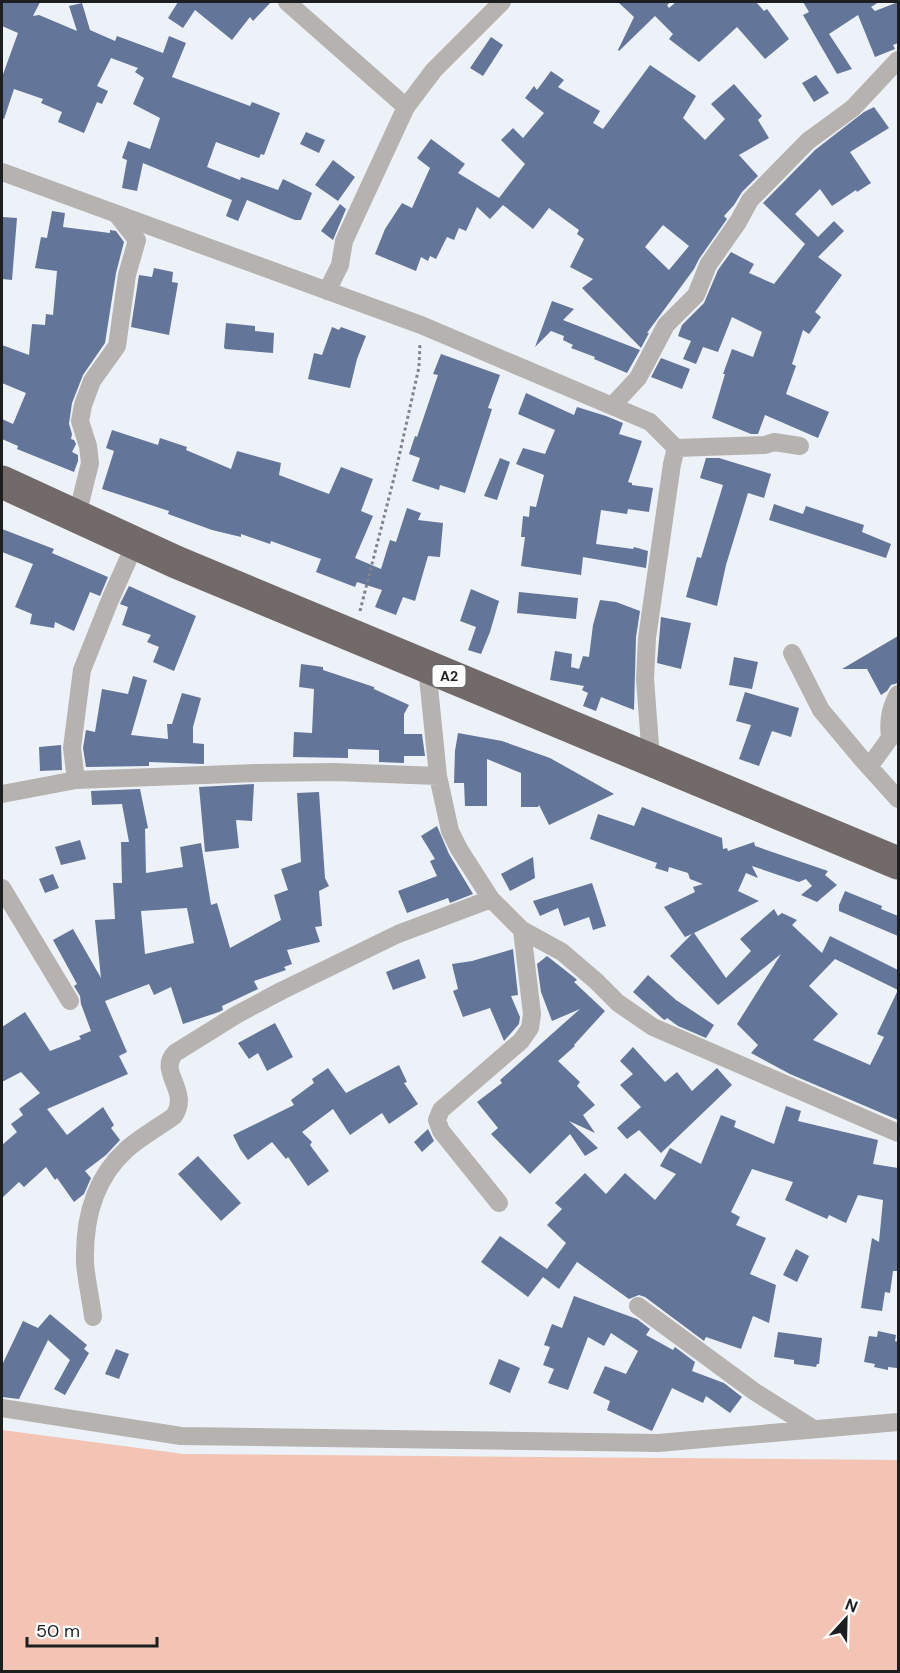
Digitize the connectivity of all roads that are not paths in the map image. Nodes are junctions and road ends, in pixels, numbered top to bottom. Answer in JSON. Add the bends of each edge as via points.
{"nodes":[{"id":1,"x":287,"y":2,"type":"edge"},
{"id":2,"x":502,"y":2,"type":"edge"},
{"id":3,"x":898,"y":60,"type":"edge"},
{"id":4,"x":406,"y":107,"type":"junction"},
{"id":5,"x":2,"y":172,"type":"edge"},
{"id":6,"x":118,"y":216,"type":"junction"},
{"id":7,"x":327,"y":291,"type":"junction"},
{"id":8,"x":612,"y":406,"type":"junction"},
{"id":9,"x":800,"y":446,"type":"dead end"},
{"id":10,"x":676,"y":448,"type":"junction"},
{"id":11,"x":2,"y":482,"type":"edge"},
{"id":12,"x":77,"y":516,"type":"junction"},
{"id":13,"x":135,"y":544,"type":"junction"},
{"id":14,"x":792,"y":653,"type":"dead end"},
{"id":15,"x":427,"y":667,"type":"junction"},
{"id":16,"x":898,"y":694,"type":"edge"},
{"id":17,"x":894,"y":735,"type":"edge"},
{"id":18,"x":651,"y":759,"type":"junction"},
{"id":19,"x":869,"y":767,"type":"junction"},
{"id":20,"x":438,"y":776,"type":"junction"},
{"id":21,"x":76,"y":780,"type":"junction"},
{"id":22,"x":2,"y":794,"type":"edge"},
{"id":23,"x":898,"y":798,"type":"edge"},
{"id":24,"x":898,"y":863,"type":"edge"},
{"id":25,"x":2,"y":888,"type":"edge"},
{"id":26,"x":491,"y":900,"type":"junction"},
{"id":27,"x":522,"y":930,"type":"junction"},
{"id":28,"x":70,"y":1001,"type":"dead end"},
{"id":29,"x":898,"y":1133,"type":"edge"},
{"id":30,"x":499,"y":1203,"type":"dead end"},
{"id":31,"x":638,"y":1306,"type":"dead end"},
{"id":32,"x":93,"y":1317,"type":"dead end"},
{"id":33,"x":2,"y":1408,"type":"edge"},
{"id":34,"x":898,"y":1422,"type":"edge"},
{"id":35,"x":814,"y":1430,"type":"junction"}],
"edges":[{"from":1,"to":4,"type":"street"},
{"from":2,"to":4,"type":"street","via":[[435,70]]},
{"from":3,"to":8,"type":"street","via":[[853,108],[808,141],[750,200],[708,265],[696,295],[666,325],[639,378]]},
{"from":4,"to":7,"type":"street","via":[[344,241],[340,265]]},
{"from":5,"to":6,"type":"street"},
{"from":6,"to":7,"type":"street"},
{"from":6,"to":12,"type":"street","via":[[137,240],[127,275],[117,346],[92,381],[83,405],[80,421],[90,463]]},
{"from":7,"to":8,"type":"street","via":[[422,325]]},
{"from":8,"to":10,"type":"street","via":[[650,422]]},
{"from":9,"to":10,"type":"street","via":[[774,442]]},
{"from":10,"to":18,"type":"street","via":[[647,638],[645,679]]},
{"from":11,"to":12,"type":"highway","number":"A2"},
{"from":12,"to":13,"type":"highway","number":"A2"},
{"from":13,"to":15,"type":"highway","number":"A2"},
{"from":13,"to":21,"type":"street","via":[[82,670],[72,748]]},
{"from":14,"to":19,"type":"street","via":[[821,710]]},
{"from":15,"to":18,"type":"highway","number":"A2"},
{"from":15,"to":20,"type":"street"},
{"from":16,"to":17,"type":"street","via":[[888,722]]},
{"from":17,"to":19,"type":"street"},
{"from":18,"to":24,"type":"highway","number":"A2"},
{"from":19,"to":23,"type":"street"},
{"from":20,"to":21,"type":"street","via":[[334,772]]},
{"from":20,"to":26,"type":"street","via":[[450,831]]},
{"from":21,"to":22,"type":"street"},
{"from":25,"to":28,"type":"street"},
{"from":26,"to":27,"type":"street"},
{"from":26,"to":32,"type":"street","via":[[398,934],[281,991],[171,1056],[169,1066],[179,1096],[178,1110],[109,1167],[90,1208],[85,1265]]},
{"from":27,"to":29,"type":"street","via":[[562,952],[618,1003],[653,1027]]},
{"from":27,"to":30,"type":"street","via":[[532,1014],[530,1028],[441,1110],[437,1120],[441,1131]]},
{"from":31,"to":35,"type":"street"},
{"from":33,"to":35,"type":"street","via":[[181,1436],[658,1443]]},
{"from":34,"to":35,"type":"street"}]}
